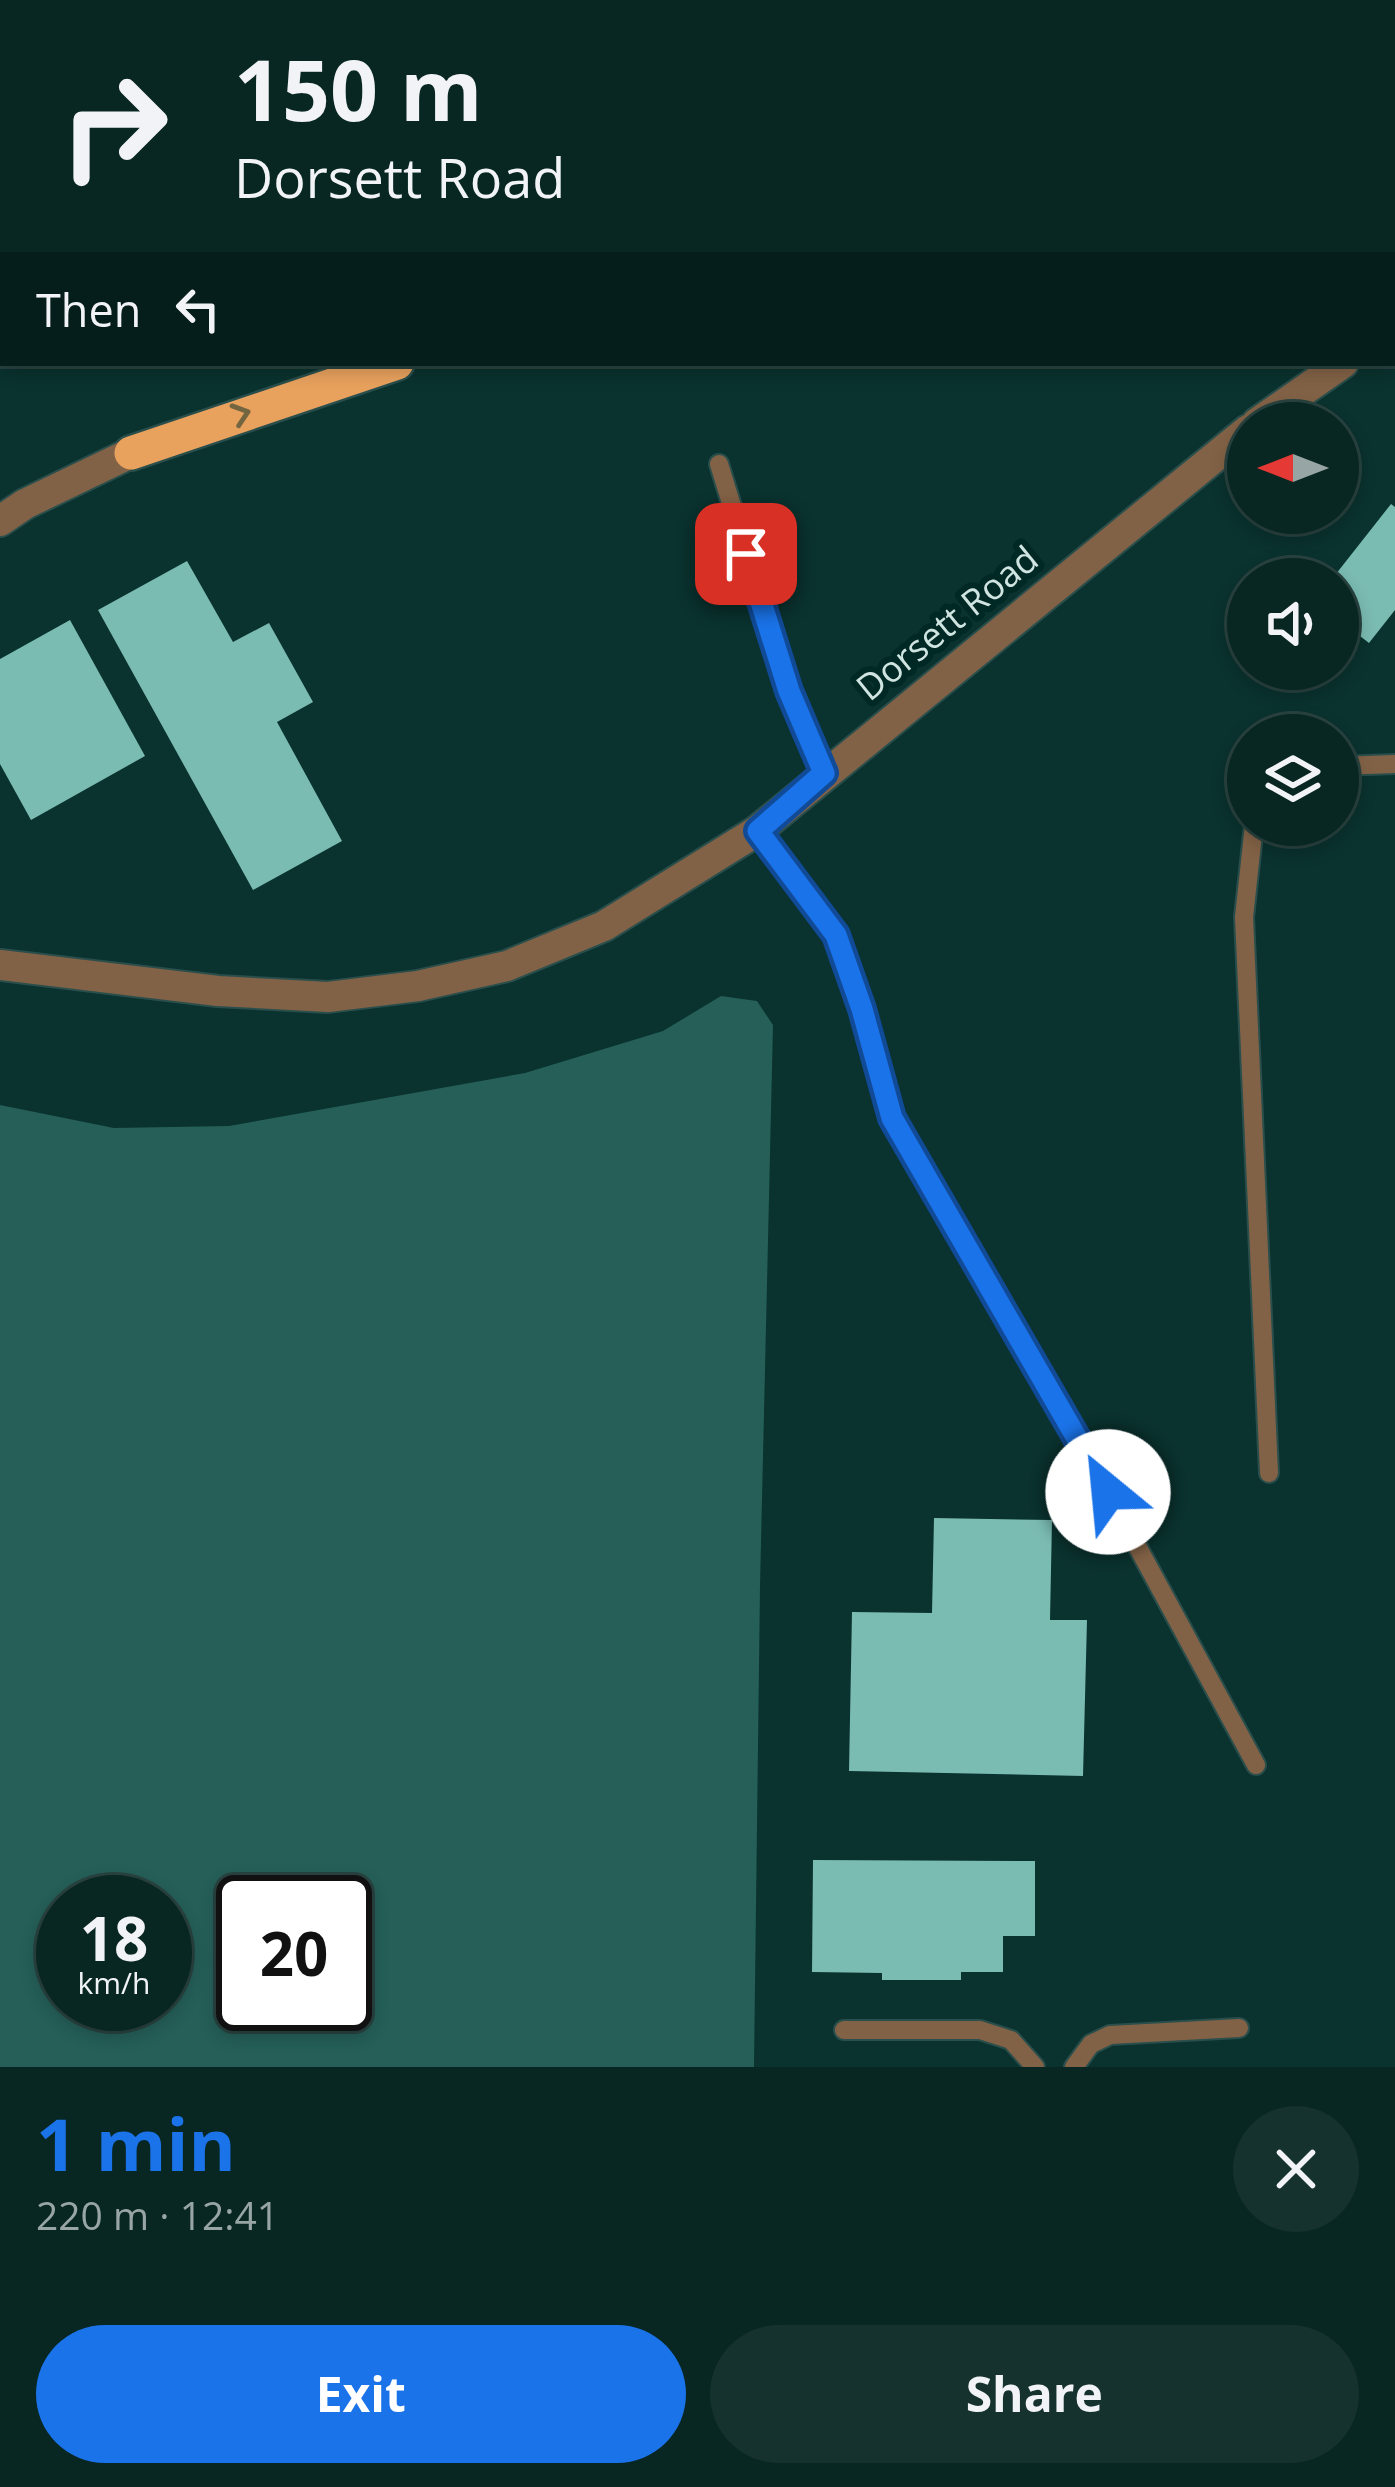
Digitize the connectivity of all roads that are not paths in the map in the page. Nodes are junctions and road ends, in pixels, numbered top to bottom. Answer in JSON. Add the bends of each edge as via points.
{"nodes":[{"id":1,"x":388,"y":366,"type":"edge"},
{"id":2,"x":1338,"y":366,"type":"edge"},
{"id":3,"x":1287,"y":402,"type":"edge"},
{"id":4,"x":1227,"y":447,"type":"edge"},
{"id":5,"x":131,"y":452,"type":"joint"},
{"id":6,"x":718,"y":464,"type":"dead end"},
{"id":7,"x":0,"y":521,"type":"edge"},
{"id":8,"x":1395,"y":764,"type":"edge"},
{"id":9,"x":1359,"y":765,"type":"edge"},
{"id":10,"x":824,"y":773,"type":"junction"},
{"id":11,"x":758,"y":831,"type":"junction"},
{"id":12,"x":1252,"y":846,"type":"edge"},
{"id":13,"x":0,"y":965,"type":"edge"},
{"id":14,"x":1269,"y":1472,"type":"dead end"},
{"id":15,"x":1256,"y":1765,"type":"dead end"},
{"id":16,"x":1239,"y":2028,"type":"dead end"},
{"id":17,"x":844,"y":2030,"type":"dead end"},
{"id":18,"x":1035,"y":2067,"type":"edge"},
{"id":19,"x":1074,"y":2067,"type":"edge"}],
"edges":[{"from":5,"to":1,"type":"highway","one_way":true},
{"from":2,"to":3,"type":"street"},
{"from":4,"to":10,"type":"street","name":"Dorsett Road"},
{"from":5,"to":7,"type":"street"},
{"from":6,"to":10,"type":"lane","via":[[789,691]]},
{"from":8,"to":9,"type":"lane"},
{"from":10,"to":11,"type":"street","name":"Dorsett Road"},
{"from":11,"to":13,"type":"street","name":"Dorsett Road","via":[[604,926],[507,966],[418,986],[328,997]]},
{"from":11,"to":15,"type":"lane","via":[[836,935],[892,1118],[1066,1414]]},
{"from":12,"to":14,"type":"lane","via":[[1244,917]]},
{"from":16,"to":19,"type":"lane","via":[[1110,2035]]},
{"from":17,"to":18,"type":"lane","via":[[980,2030],[1011,2040]]}]}
